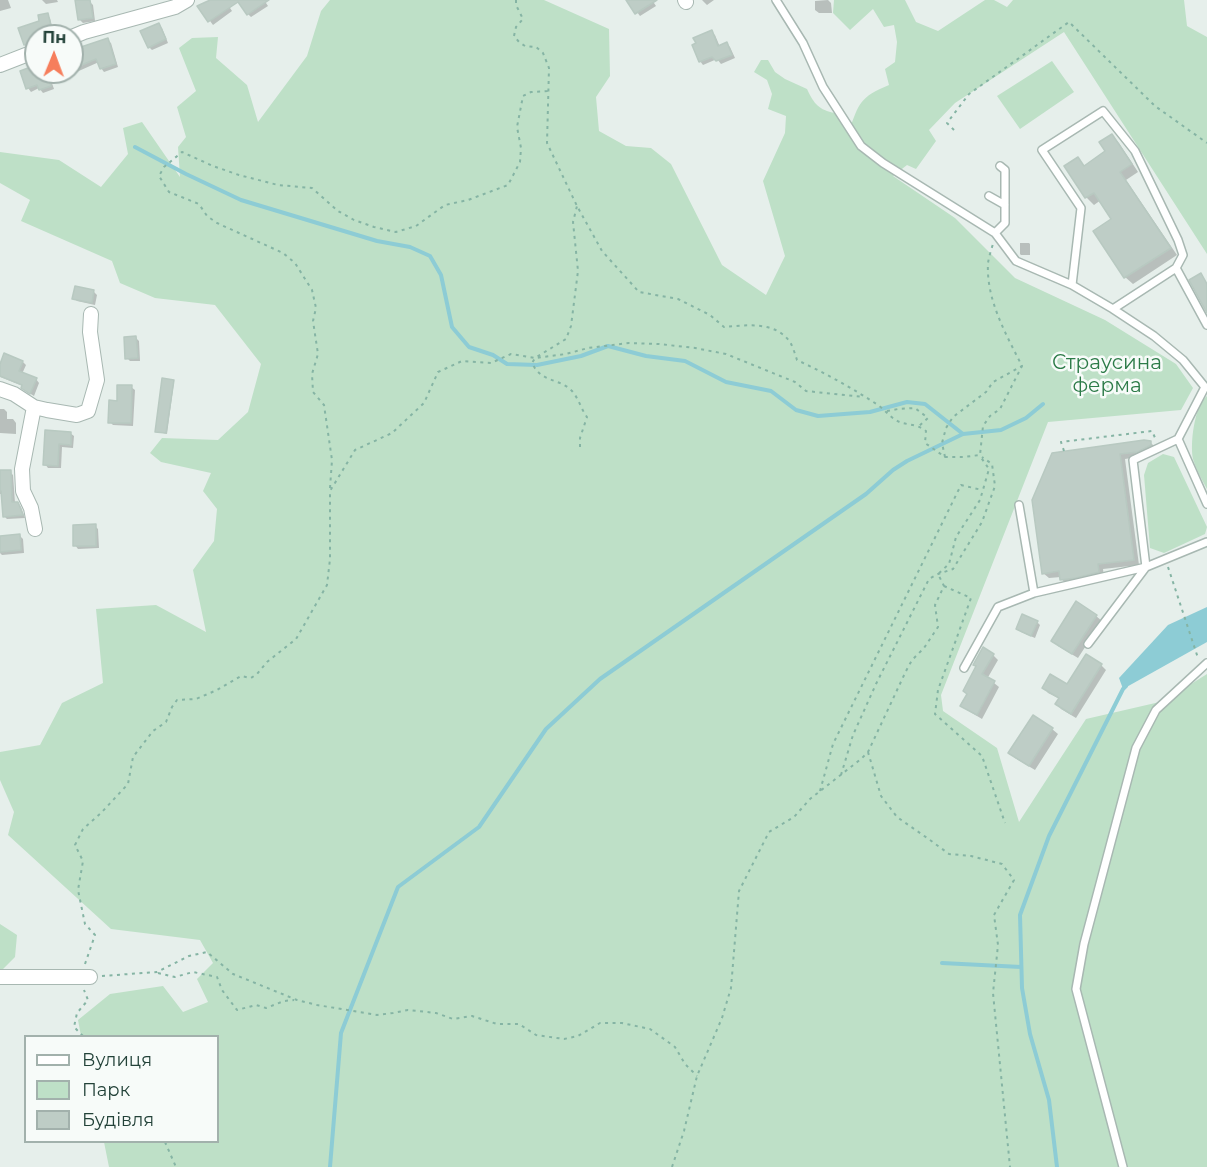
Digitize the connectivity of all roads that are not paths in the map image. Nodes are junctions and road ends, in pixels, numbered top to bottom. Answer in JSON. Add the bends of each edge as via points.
{"nodes":[{"id":1,"x":187,"y":0,"type":"edge"},
{"id":2,"x":776,"y":0,"type":"edge"},
{"id":3,"x":84,"y":33,"type":"edge"},
{"id":4,"x":24,"y":56,"type":"edge"},
{"id":5,"x":0,"y":65,"type":"edge"},
{"id":6,"x":1000,"y":166,"type":"dead end"},
{"id":7,"x":988,"y":196,"type":"dead end"},
{"id":8,"x":1005,"y":205,"type":"junction"},
{"id":9,"x":996,"y":233,"type":"junction"},
{"id":10,"x":1176,"y":268,"type":"junction"},
{"id":11,"x":1072,"y":285,"type":"junction"},
{"id":12,"x":1113,"y":309,"type":"junction"},
{"id":13,"x":91,"y":315,"type":"dead end"},
{"id":14,"x":1207,"y":325,"type":"edge"},
{"id":15,"x":1206,"y":388,"type":"edge"},
{"id":16,"x":0,"y":389,"type":"edge"},
{"id":17,"x":34,"y":407,"type":"junction"},
{"id":18,"x":1178,"y":438,"type":"junction"},
{"id":19,"x":1207,"y":504,"type":"edge"},
{"id":20,"x":1018,"y":505,"type":"dead end"},
{"id":21,"x":35,"y":529,"type":"dead end"},
{"id":22,"x":1207,"y":542,"type":"edge"},
{"id":23,"x":1146,"y":567,"type":"junction"},
{"id":24,"x":1034,"y":593,"type":"junction"},
{"id":25,"x":1088,"y":644,"type":"dead end"},
{"id":26,"x":1207,"y":663,"type":"edge"},
{"id":27,"x":964,"y":668,"type":"dead end"},
{"id":28,"x":0,"y":977,"type":"edge"},
{"id":29,"x":83,"y":977,"type":"road end"},
{"id":30,"x":1123,"y":1167,"type":"edge"}],
"edges":[{"from":1,"to":3,"type":"street","via":[[175,7]]},
{"from":2,"to":9,"type":"lane","via":[[803,43],[823,87],[861,146]]},
{"from":4,"to":5,"type":"street"},
{"from":6,"to":8,"type":"lane","via":[[1005,170]]},
{"from":7,"to":8,"type":"lane"},
{"from":8,"to":9,"type":"lane","via":[[1005,223]]},
{"from":9,"to":11,"type":"lane","via":[[1016,261]]},
{"from":10,"to":11,"type":"lane","via":[[1183,255],[1178,240],[1135,151],[1103,111],[1042,150],[1081,208]]},
{"from":10,"to":12,"type":"lane"},
{"from":10,"to":14,"type":"lane"},
{"from":11,"to":12,"type":"lane"},
{"from":12,"to":15,"type":"lane","via":[[1183,360]]},
{"from":13,"to":17,"type":"street","via":[[97,380],[88,411],[77,415]]},
{"from":15,"to":18,"type":"lane"},
{"from":16,"to":17,"type":"street"},
{"from":17,"to":21,"type":"street","via":[[22,469],[23,490]]},
{"from":18,"to":19,"type":"lane"},
{"from":18,"to":23,"type":"lane","via":[[1133,460]]},
{"from":20,"to":24,"type":"lane"},
{"from":22,"to":23,"type":"lane"},
{"from":23,"to":24,"type":"lane"},
{"from":23,"to":25,"type":"lane"},
{"from":24,"to":27,"type":"lane","via":[[998,607]]},
{"from":26,"to":30,"type":"lane","via":[[1156,710],[1136,748],[1084,944],[1076,989]]},
{"from":28,"to":29,"type":"street"}]}
